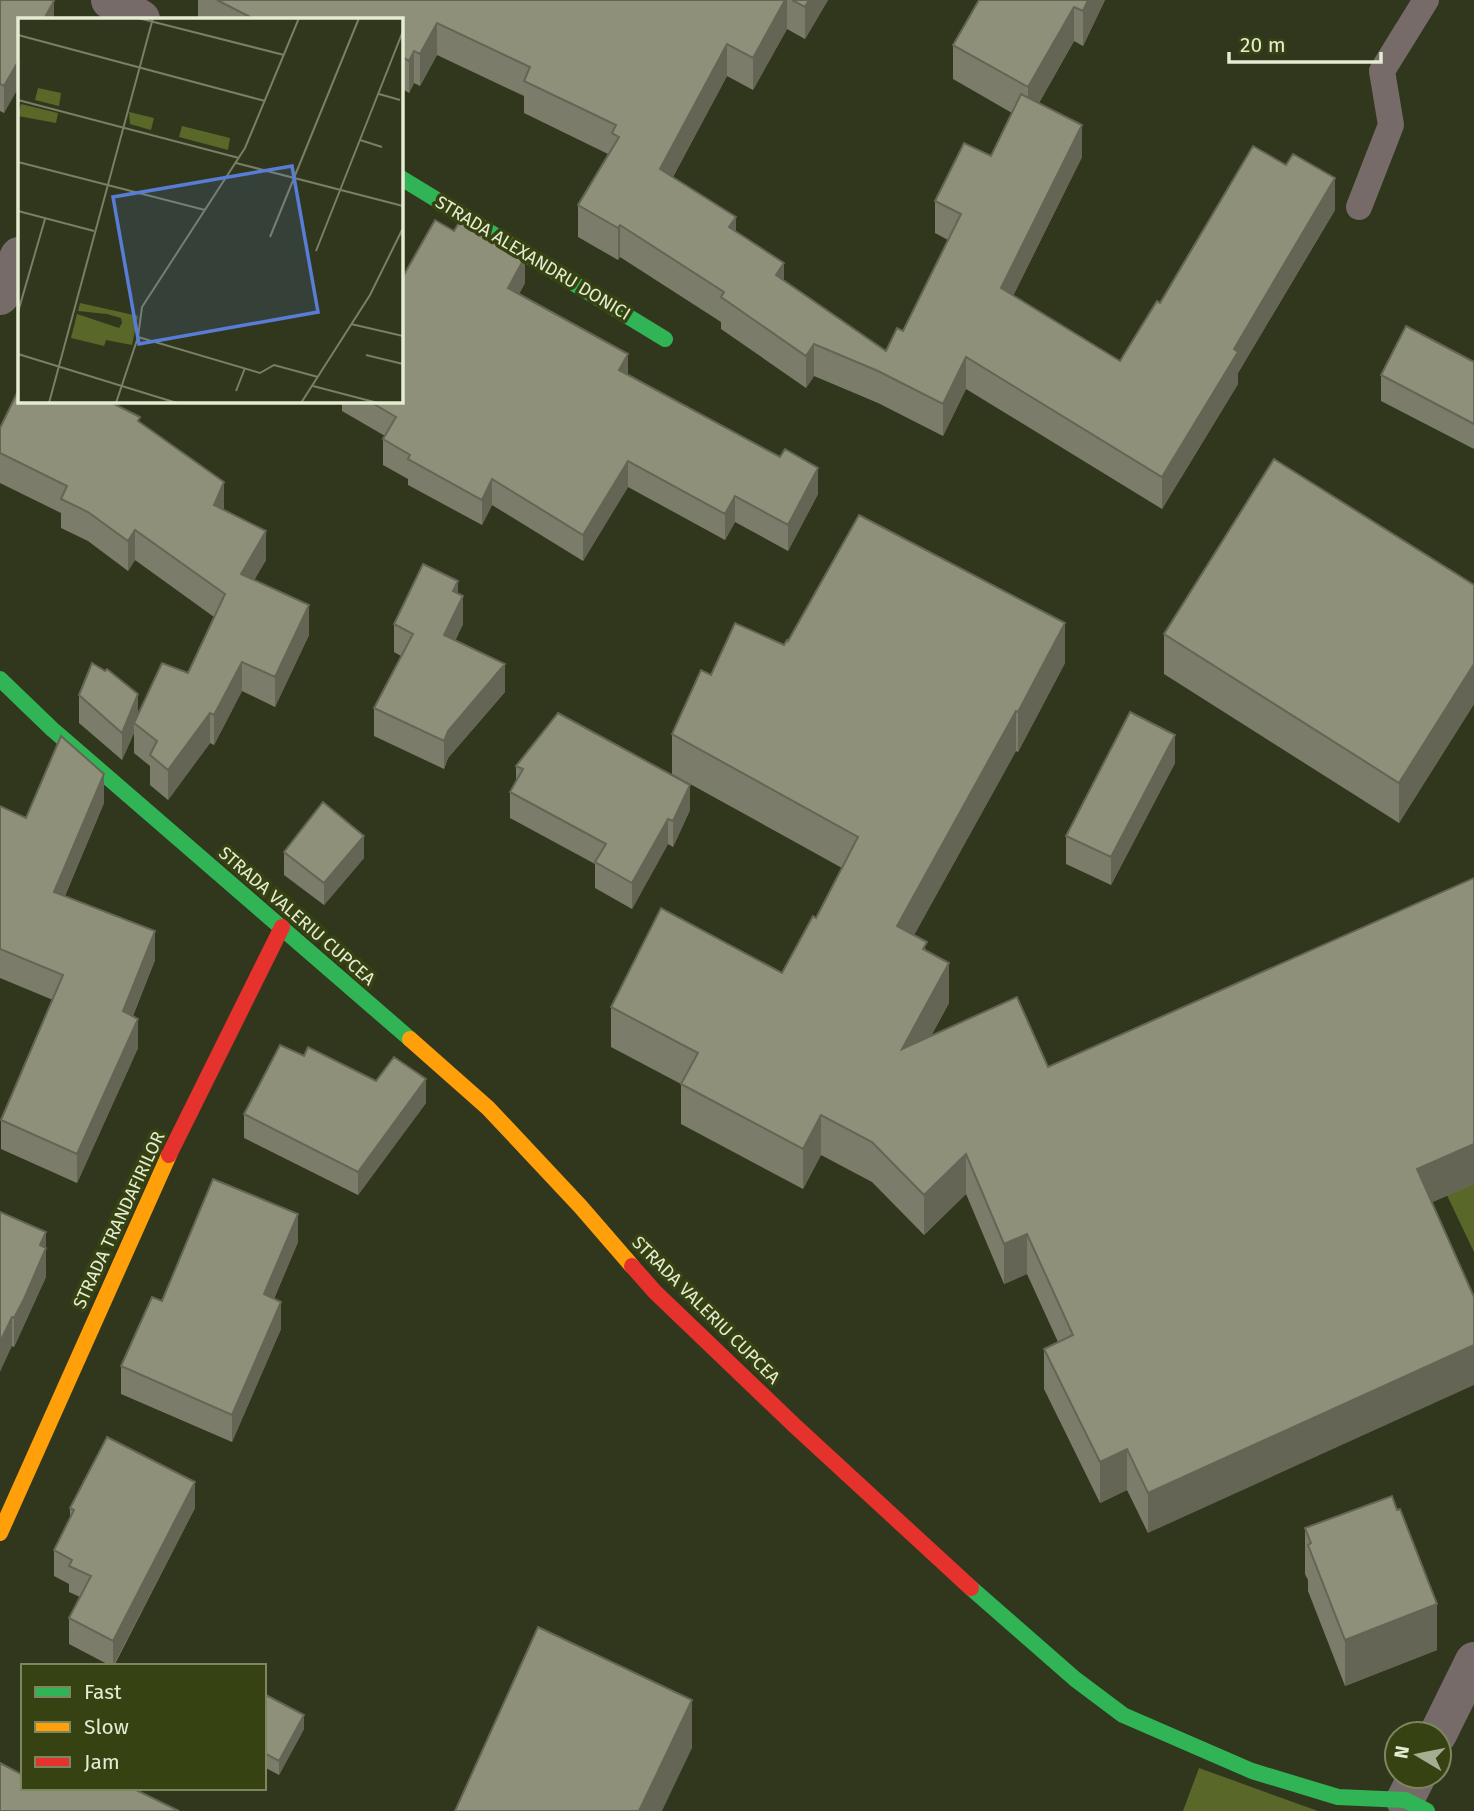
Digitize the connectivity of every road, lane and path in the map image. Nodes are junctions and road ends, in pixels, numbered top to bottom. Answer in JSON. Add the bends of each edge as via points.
{"nodes":[{"id":1,"x":1426,"y":0,"type":"edge"},
{"id":2,"x":402,"y":179,"type":"edge"},
{"id":3,"x":1359,"y":207,"type":"dead end"},
{"id":4,"x":18,"y":258,"type":"edge"},
{"id":5,"x":0,"y":296,"type":"edge"},
{"id":6,"x":665,"y":339,"type":"dead end"},
{"id":7,"x":0,"y":679,"type":"edge"},
{"id":8,"x":282,"y":928,"type":"junction"},
{"id":9,"x":0,"y":1533,"type":"edge"},
{"id":10,"x":1474,"y":1661,"type":"edge"},
{"id":11,"x":1445,"y":1720,"type":"edge"},
{"id":12,"x":1416,"y":1796,"type":"edge"}],
"edges":[{"from":1,"to":3,"type":"lane","via":[[1382,71],[1391,125]]},
{"from":2,"to":6,"type":"street","name":"STRADA ALEXANDRU DONICI"},
{"from":4,"to":5,"type":"street"},
{"from":7,"to":8,"type":"street","name":"STRADA VALERIU CUPCEA"},
{"from":8,"to":9,"type":"street","name":"STRADA TRANDAFIRILOR","via":[[159,1175]]},
{"from":8,"to":12,"type":"street","name":"STRADA VALERIU CUPCEA","via":[[488,1108],[654,1292],[942,1562],[1075,1679],[1123,1715],[1252,1771],[1338,1797]]},
{"from":10,"to":11,"type":"street"}]}
